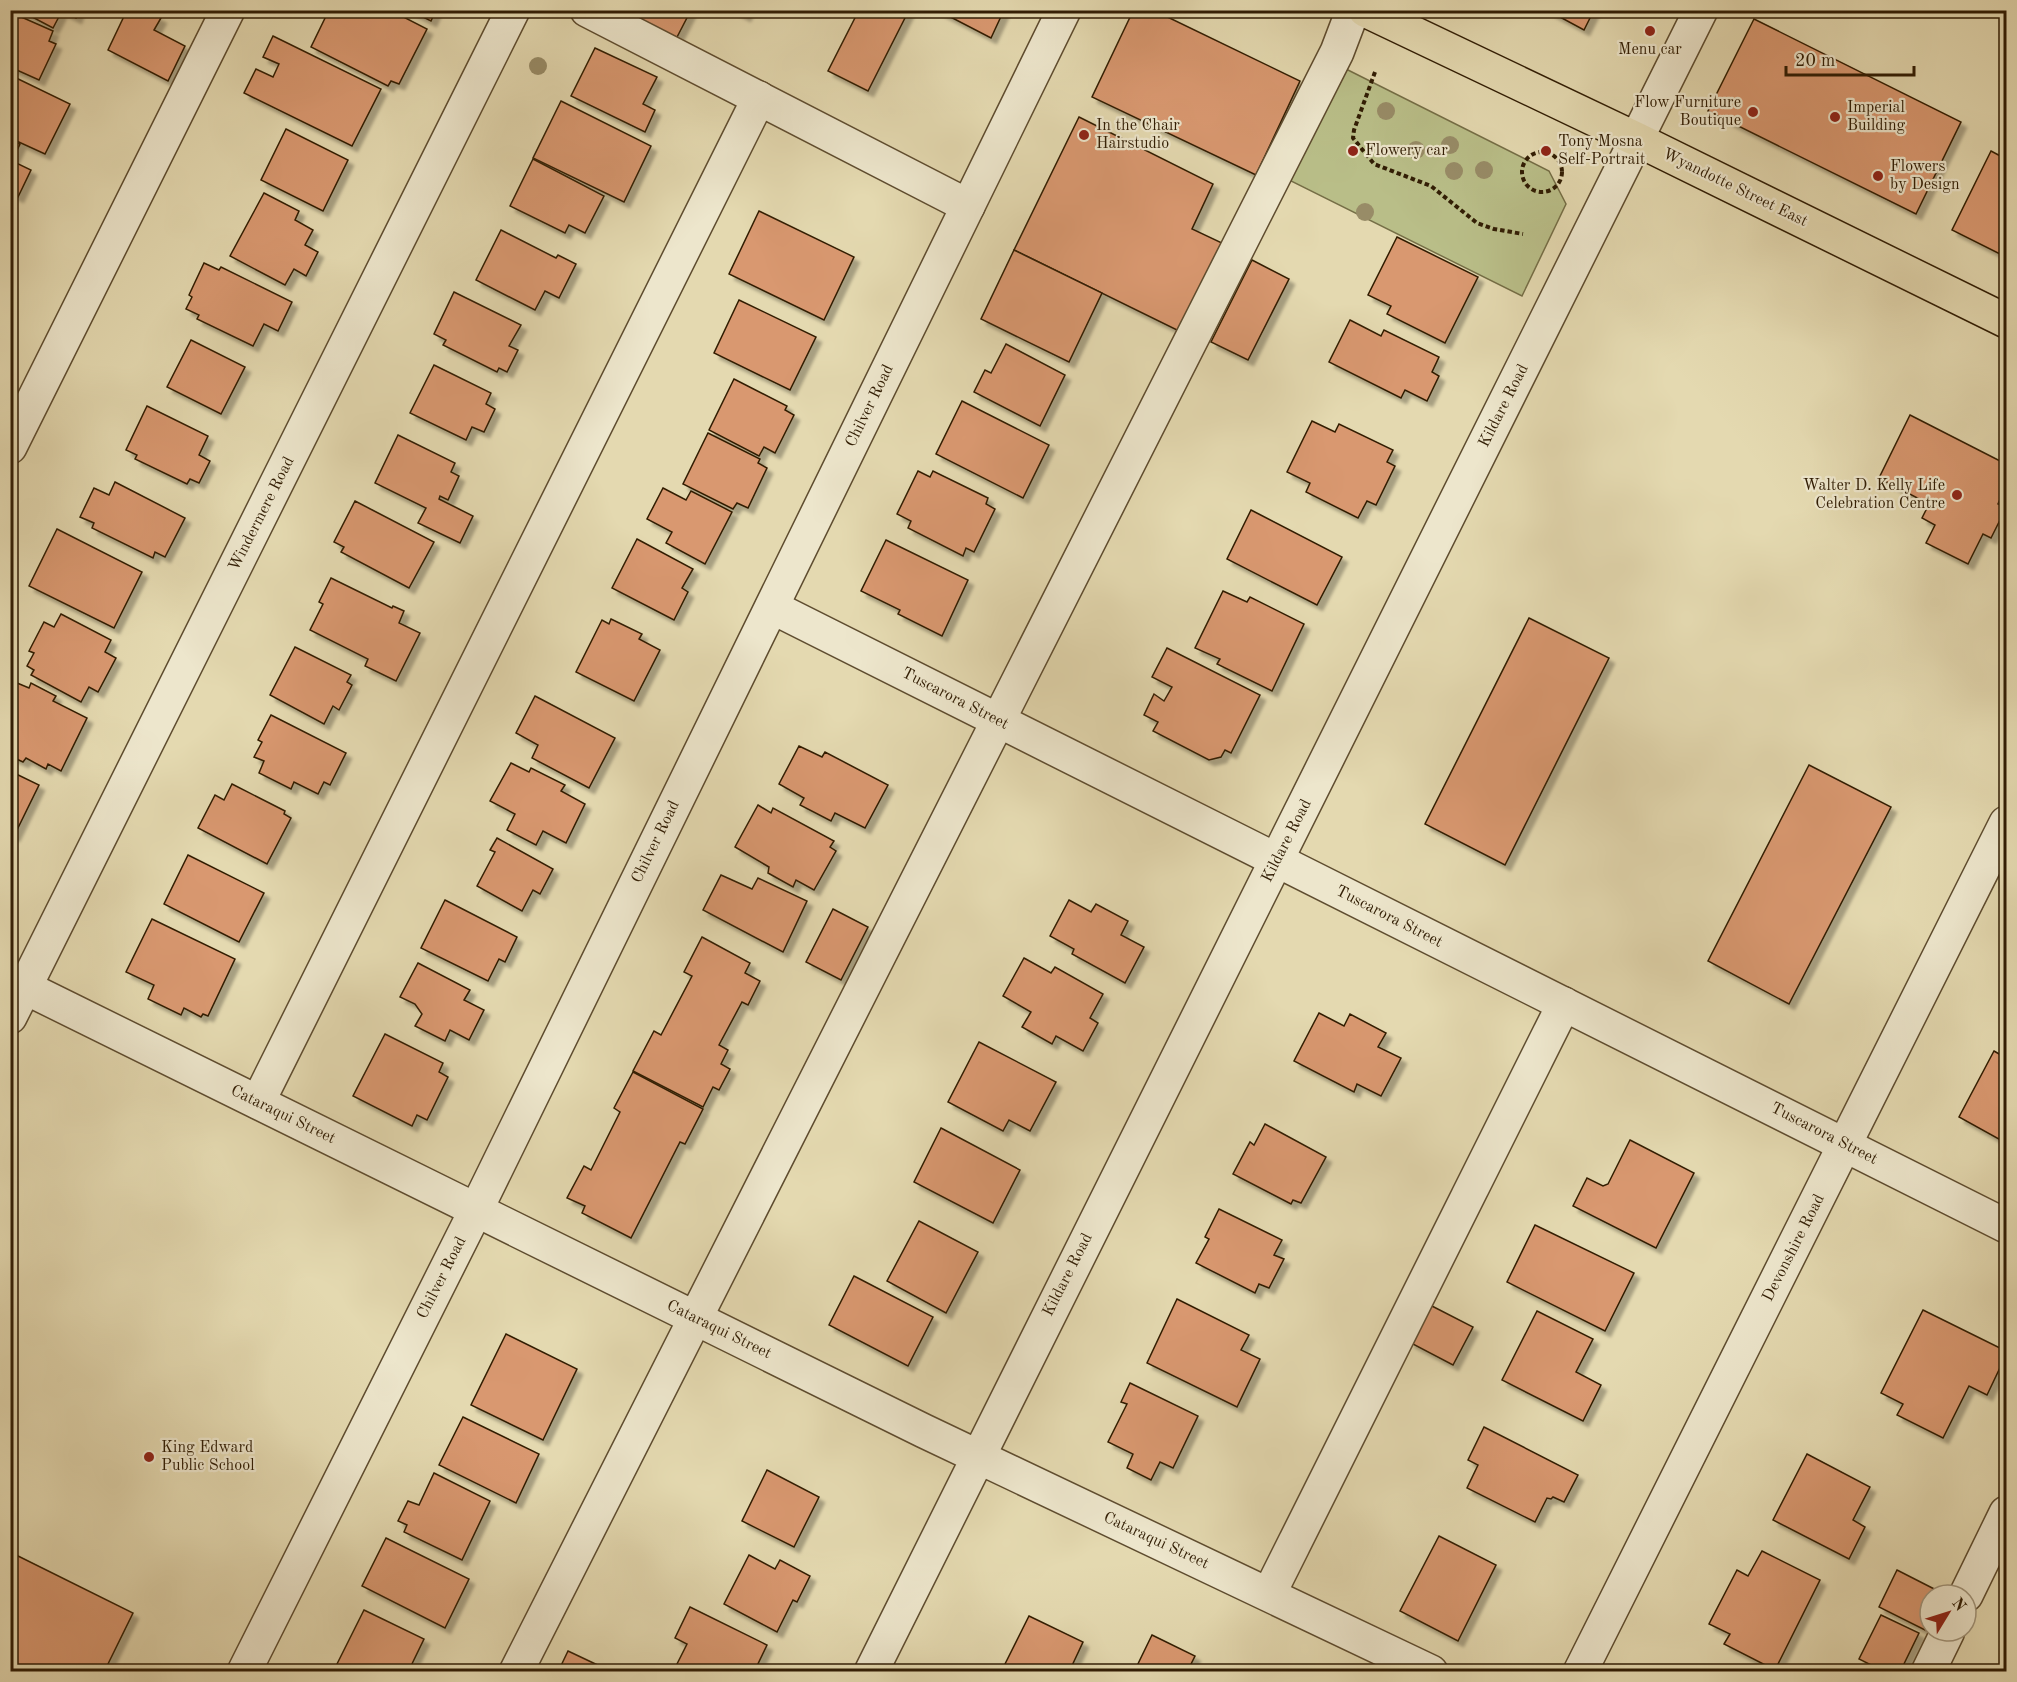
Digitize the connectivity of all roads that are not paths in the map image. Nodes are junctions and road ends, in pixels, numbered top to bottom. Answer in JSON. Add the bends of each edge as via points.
{"nodes":[{"id":1,"x":228,"y":10,"type":"edge"},
{"id":2,"x":513,"y":10,"type":"edge"},
{"id":3,"x":587,"y":10,"type":"edge"},
{"id":4,"x":1064,"y":10,"type":"edge"},
{"id":5,"x":1353,"y":10,"type":"edge"},
{"id":6,"x":1365,"y":10,"type":"edge"},
{"id":7,"x":1701,"y":10,"type":"edge"},
{"id":8,"x":759,"y":98,"type":"junction"},
{"id":9,"x":1636,"y":139,"type":"junction"},
{"id":10,"x":968,"y":206,"type":"junction"},
{"id":11,"x":2007,"y":321,"type":"edge"},
{"id":12,"x":10,"y":447,"type":"edge"},
{"id":13,"x":772,"y":607,"type":"junction"},
{"id":14,"x":999,"y":721,"type":"junction"},
{"id":15,"x":2007,"y":823,"type":"edge"},
{"id":16,"x":1277,"y":861,"type":"junction"},
{"id":17,"x":18,"y":983,"type":"edge"},
{"id":18,"x":1564,"y":1004,"type":"junction"},
{"id":19,"x":10,"y":1017,"type":"edge"},
{"id":20,"x":258,"y":1102,"type":"junction"},
{"id":21,"x":1845,"y":1145,"type":"junction"},
{"id":22,"x":476,"y":1210,"type":"junction"},
{"id":23,"x":2007,"y":1226,"type":"edge"},
{"id":24,"x":694,"y":1318,"type":"junction"},
{"id":25,"x":978,"y":1457,"type":"junction"},
{"id":26,"x":2007,"y":1513,"type":"edge"},
{"id":27,"x":1972,"y":1583,"type":"edge"},
{"id":28,"x":1269,"y":1594,"type":"junction"},
{"id":29,"x":1942,"y":1643,"type":"edge"},
{"id":30,"x":244,"y":1671,"type":"edge"},
{"id":31,"x":516,"y":1671,"type":"edge"},
{"id":32,"x":872,"y":1671,"type":"edge"},
{"id":33,"x":1431,"y":1671,"type":"edge"},
{"id":34,"x":1580,"y":1671,"type":"edge"},
{"id":35,"x":1928,"y":1671,"type":"edge"}],
"edges":[{"from":1,"to":12,"type":"street"},
{"from":2,"to":17,"type":"street","name":"Windermere Road"},
{"from":3,"to":8,"type":"street"},
{"from":4,"to":10,"type":"street","name":"Chilver Road"},
{"from":5,"to":14,"type":"street","via":[[1332,63]]},
{"from":6,"to":9,"type":"main road","name":"Wyandotte Street East"},
{"from":7,"to":9,"type":"street","name":"Kildare Road"},
{"from":8,"to":10,"type":"street"},
{"from":8,"to":20,"type":"street"},
{"from":9,"to":11,"type":"main road","name":"Wyandotte Street East"},
{"from":9,"to":16,"type":"street","name":"Kildare Road"},
{"from":10,"to":13,"type":"street","name":"Chilver Road"},
{"from":13,"to":14,"type":"street","name":"Tuscarora Street"},
{"from":13,"to":22,"type":"street","name":"Chilver Road"},
{"from":14,"to":16,"type":"street","name":"Tuscarora Street"},
{"from":14,"to":24,"type":"street"},
{"from":15,"to":21,"type":"street","name":"Devonshire Road"},
{"from":16,"to":18,"type":"street","name":"Tuscarora Street"},
{"from":16,"to":25,"type":"street","name":"Kildare Road"},
{"from":17,"to":19,"type":"street","name":"Windermere Road"},
{"from":17,"to":20,"type":"street","name":"Cataraqui Street"},
{"from":18,"to":21,"type":"street","name":"Tuscarora Street"},
{"from":18,"to":28,"type":"street"},
{"from":20,"to":22,"type":"street","name":"Cataraqui Street"},
{"from":21,"to":23,"type":"street","name":"Tuscarora Street"},
{"from":21,"to":34,"type":"street","name":"Devonshire Road"},
{"from":22,"to":24,"type":"street","name":"Cataraqui Street"},
{"from":22,"to":30,"type":"street","name":"Chilver Road"},
{"from":24,"to":25,"type":"street","name":"Cataraqui Street"},
{"from":24,"to":31,"type":"street"},
{"from":25,"to":28,"type":"street","name":"Cataraqui Street"},
{"from":25,"to":32,"type":"street","name":"Kildare Road"},
{"from":26,"to":27,"type":"street"},
{"from":28,"to":33,"type":"street","name":"Cataraqui Street"},
{"from":29,"to":35,"type":"street"}]}
